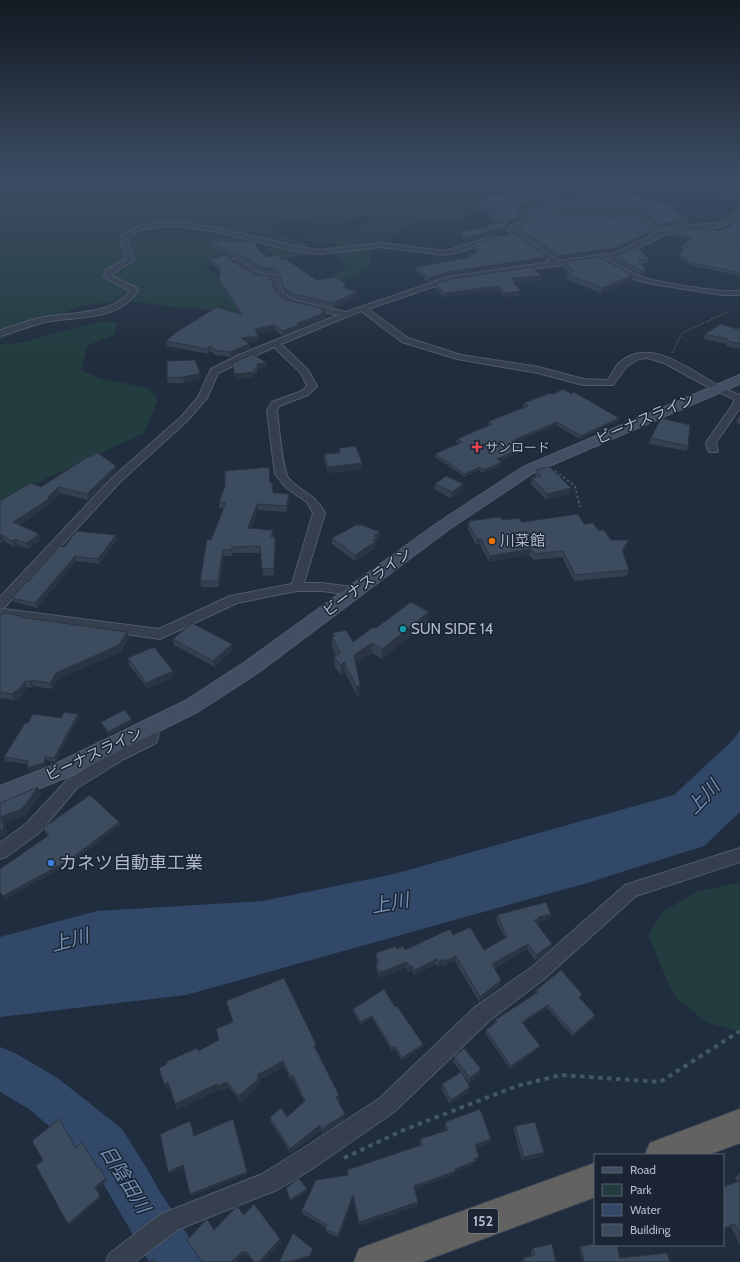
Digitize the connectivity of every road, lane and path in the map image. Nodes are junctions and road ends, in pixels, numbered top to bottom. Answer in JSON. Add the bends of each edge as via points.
{"nodes":[{"id":1,"x":123,"y":239,"type":"edge"},
{"id":2,"x":253,"y":239,"type":"edge"},
{"id":3,"x":491,"y":239,"type":"edge"},
{"id":4,"x":513,"y":239,"type":"edge"},
{"id":5,"x":649,"y":239,"type":"edge"},
{"id":6,"x":600,"y":258,"type":"junction"},
{"id":7,"x":234,"y":261,"type":"edge"},
{"id":8,"x":558,"y":264,"type":"junction"},
{"id":9,"x":740,"y":293,"type":"edge"},
{"id":10,"x":362,"y":308,"type":"junction"},
{"id":11,"x":730,"y":311,"type":"dead end"},
{"id":12,"x":346,"y":314,"type":"junction"},
{"id":13,"x":0,"y":333,"type":"edge"},
{"id":14,"x":276,"y":344,"type":"junction"},
{"id":15,"x":665,"y":360,"type":"junction"},
{"id":16,"x":740,"y":379,"type":"edge"},
{"id":17,"x":718,"y":389,"type":"junction"},
{"id":18,"x":713,"y":450,"type":"dead end"},
{"id":19,"x":543,"y":462,"type":"junction"},
{"id":20,"x":580,"y":507,"type":"dead end"},
{"id":21,"x":297,"y":587,"type":"junction"},
{"id":22,"x":353,"y":591,"type":"junction"},
{"id":23,"x":0,"y":605,"type":"edge"},
{"id":24,"x":0,"y":613,"type":"edge"},
{"id":25,"x":150,"y":728,"type":"junction"},
{"id":26,"x":0,"y":795,"type":"edge"},
{"id":27,"x":0,"y":852,"type":"edge"},
{"id":28,"x":740,"y":855,"type":"edge"},
{"id":29,"x":740,"y":1031,"type":"edge"},
{"id":30,"x":740,"y":1126,"type":"edge"},
{"id":31,"x":665,"y":1154,"type":"edge"},
{"id":32,"x":338,"y":1161,"type":"dead end"},
{"id":33,"x":594,"y":1180,"type":"edge"},
{"id":34,"x":117,"y":1262,"type":"edge"},
{"id":35,"x":372,"y":1262,"type":"edge"}],
"edges":[{"from":1,"to":13,"type":"street","via":[[130,260],[108,272],[108,277],[134,290],[127,301],[100,312],[46,320]]},
{"from":2,"to":3,"type":"street","via":[[294,249],[320,252],[386,245],[447,253]]},
{"from":4,"to":8,"type":"street"},
{"from":5,"to":6,"type":"street","via":[[628,250]]},
{"from":6,"to":8,"type":"street"},
{"from":6,"to":9,"type":"street","via":[[639,278],[653,282],[722,293]]},
{"from":7,"to":12,"type":"street","via":[[261,276],[274,277],[280,294],[291,302]]},
{"from":8,"to":10,"type":"street","via":[[448,279]]},
{"from":10,"to":12,"type":"street"},
{"from":10,"to":15,"type":"street","via":[[405,340],[460,358],[539,370],[583,382],[610,383],[620,367],[639,355]]},
{"from":11,"to":15,"type":"path","via":[[682,334]]},
{"from":12,"to":14,"type":"street"},
{"from":14,"to":21,"type":"street","via":[[305,372],[312,386],[305,393],[275,404],[272,411],[280,474],[291,488],[308,496],[315,503],[319,513]]},
{"from":14,"to":23,"type":"street","via":[[214,371],[202,398],[184,419],[116,480]]},
{"from":15,"to":17,"type":"street"},
{"from":16,"to":17,"type":"main road","name":"ビーナスライン"},
{"from":17,"to":18,"type":"street","via":[[739,398],[738,404],[712,441]]},
{"from":17,"to":19,"type":"main road","name":"ビーナスライン"},
{"from":19,"to":20,"type":"path","via":[[575,486]]},
{"from":19,"to":22,"type":"main road","name":"ビーナスライン","via":[[509,481]]},
{"from":21,"to":22,"type":"street"},
{"from":21,"to":24,"type":"street","via":[[234,599],[160,634]]},
{"from":22,"to":25,"type":"main road","name":"ビーナスライン","via":[[252,667],[192,706]]},
{"from":25,"to":26,"type":"main road","name":"ビーナスライン","via":[[58,772]]},
{"from":25,"to":27,"type":"street","via":[[151,739],[72,784],[33,828]]},
{"from":28,"to":34,"type":"street","via":[[630,890],[538,973],[482,1014],[387,1105],[269,1182],[169,1222]]},
{"from":29,"to":32,"type":"path","via":[[660,1082],[561,1075],[525,1084],[406,1129]]},
{"from":30,"to":31,"type":"highway"},
{"from":33,"to":35,"type":"highway","number":"152"}]}
